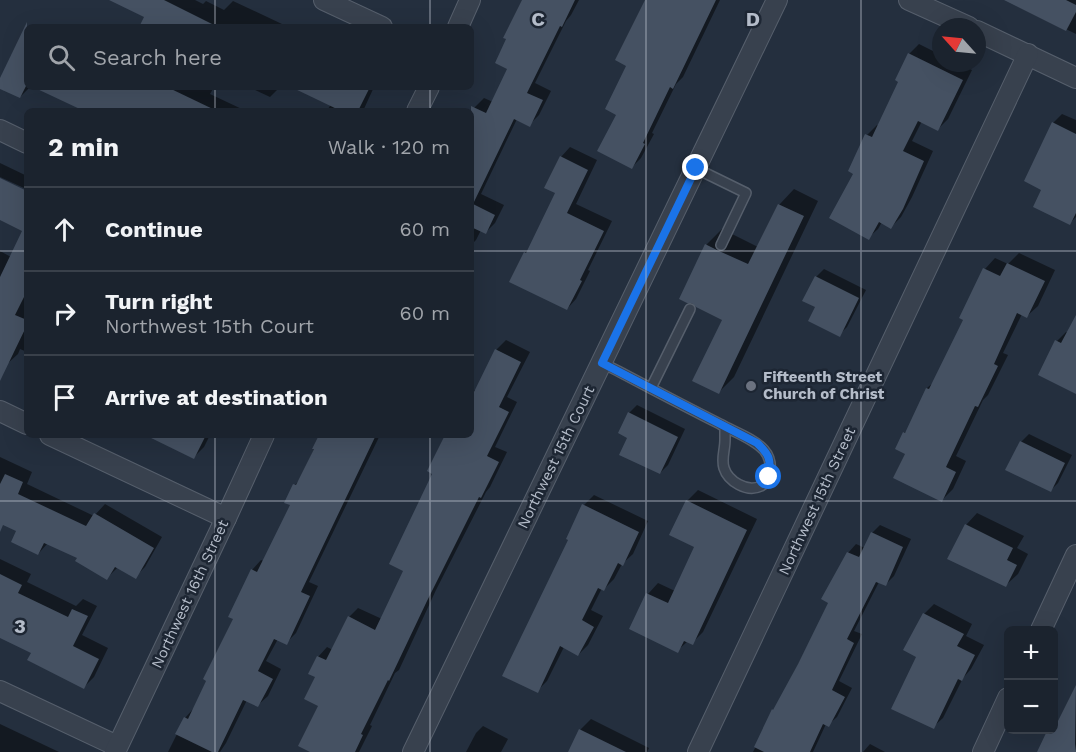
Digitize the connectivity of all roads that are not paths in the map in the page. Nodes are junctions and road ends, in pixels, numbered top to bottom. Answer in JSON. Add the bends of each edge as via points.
{"nodes":[{"id":1,"x":324,"y":0,"type":"edge"},
{"id":2,"x":470,"y":0,"type":"edge"},
{"id":3,"x":777,"y":0,"type":"edge"},
{"id":4,"x":909,"y":0,"type":"edge"},
{"id":5,"x":949,"y":18,"type":"edge"},
{"id":6,"x":375,"y":24,"type":"edge"},
{"id":7,"x":459,"y":24,"type":"edge"},
{"id":8,"x":986,"y":35,"type":"edge"},
{"id":9,"x":1028,"y":54,"type":"junction"},
{"id":10,"x":1076,"y":78,"type":"edge"},
{"id":11,"x":428,"y":90,"type":"edge"},
{"id":12,"x":418,"y":108,"type":"edge"},
{"id":13,"x":0,"y":130,"type":"edge"},
{"id":14,"x":24,"y":142,"type":"edge"},
{"id":15,"x":696,"y":168,"type":"junction"},
{"id":16,"x":722,"y":245,"type":"dead end"},
{"id":17,"x":690,"y":309,"type":"dead end"},
{"id":18,"x":602,"y":363,"type":"junction"},
{"id":19,"x":651,"y":388,"type":"junction"},
{"id":20,"x":0,"y":411,"type":"edge"},
{"id":21,"x":24,"y":423,"type":"edge"},
{"id":22,"x":725,"y":427,"type":"junction"},
{"id":23,"x":56,"y":438,"type":"edge"},
{"id":24,"x":263,"y":438,"type":"edge"},
{"id":25,"x":226,"y":518,"type":"junction"},
{"id":26,"x":1076,"y":555,"type":"edge"},
{"id":27,"x":1043,"y":626,"type":"edge"},
{"id":28,"x":0,"y":691,"type":"edge"},
{"id":29,"x":1004,"y":707,"type":"edge"},
{"id":30,"x":116,"y":749,"type":"edge"},
{"id":31,"x":413,"y":752,"type":"edge"},
{"id":32,"x":698,"y":752,"type":"edge"},
{"id":33,"x":983,"y":752,"type":"edge"}],
"edges":[{"from":1,"to":6,"type":"street"},
{"from":2,"to":7,"type":"street"},
{"from":3,"to":15,"type":"street","name":"Northwest 15th Court"},
{"from":4,"to":5,"type":"street"},
{"from":8,"to":9,"type":"street"},
{"from":9,"to":10,"type":"street"},
{"from":9,"to":32,"type":"street","name":"Northwest 15th Street"},
{"from":11,"to":12,"type":"street"},
{"from":13,"to":14,"type":"street"},
{"from":15,"to":16,"type":"lane","via":[[746,194]]},
{"from":15,"to":18,"type":"street","name":"Northwest 15th Court"},
{"from":17,"to":19,"type":"lane"},
{"from":18,"to":19,"type":"lane"},
{"from":18,"to":31,"type":"street","name":"Northwest 15th Court"},
{"from":19,"to":22,"type":"lane"},
{"from":20,"to":21,"type":"street"},
{"from":22,"to":22,"type":"lane","via":[[766,452],[771,462],[769,477],[761,486],[749,488],[728,477],[723,466]]},
{"from":23,"to":25,"type":"street"},
{"from":24,"to":25,"type":"street","name":"Northwest 16th Street"},
{"from":25,"to":30,"type":"street","name":"Northwest 16th Street"},
{"from":26,"to":27,"type":"street"},
{"from":28,"to":30,"type":"street"},
{"from":29,"to":33,"type":"street"}]}
